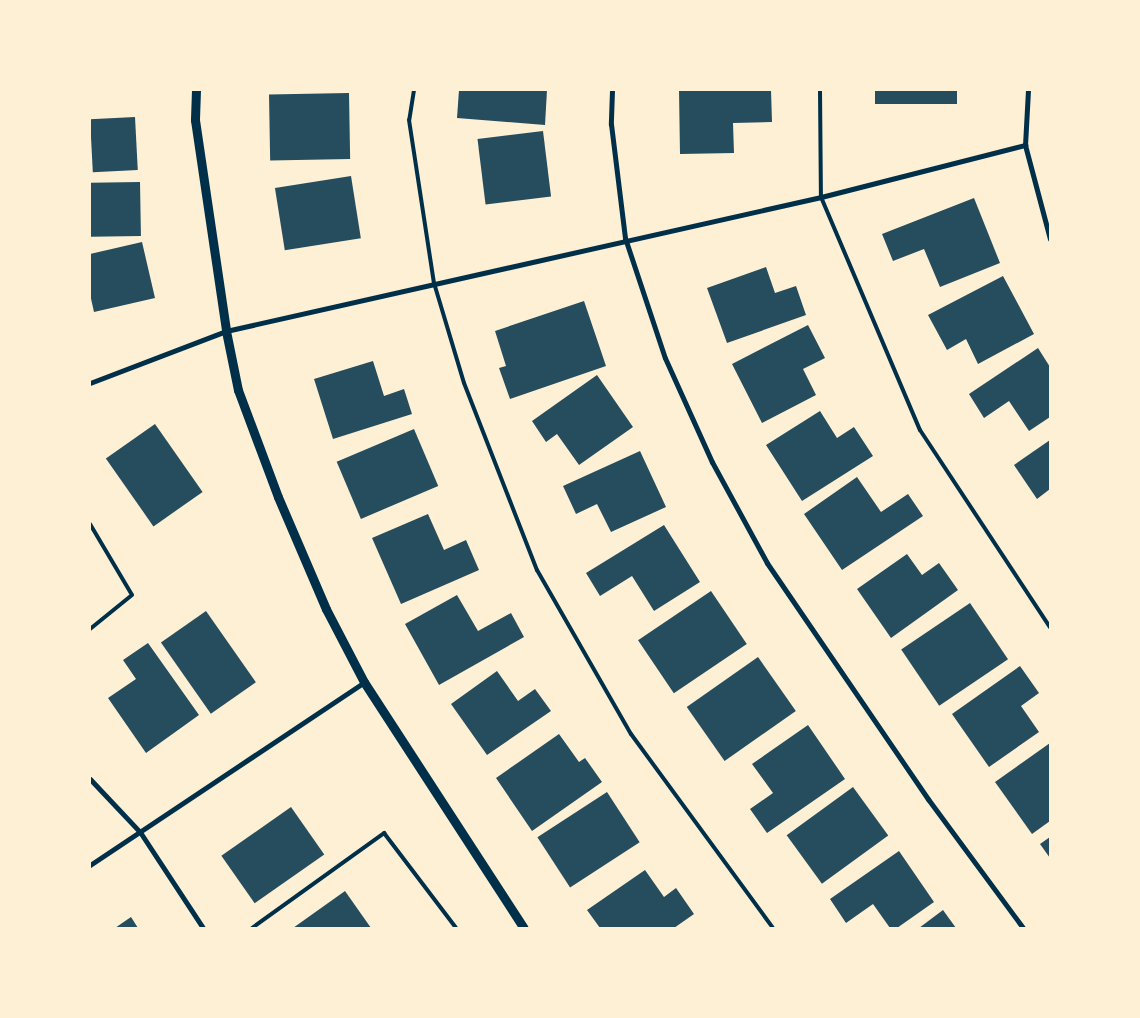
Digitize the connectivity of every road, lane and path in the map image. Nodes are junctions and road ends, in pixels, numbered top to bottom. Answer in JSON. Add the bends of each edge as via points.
{"nodes":[{"id":1,"x":196,"y":90,"type":"edge"},
{"id":2,"x":414,"y":90,"type":"edge"},
{"id":3,"x":612,"y":90,"type":"edge"},
{"id":4,"x":820,"y":90,"type":"edge"},
{"id":5,"x":1028,"y":90,"type":"edge"},
{"id":6,"x":1025,"y":146,"type":"junction"},
{"id":7,"x":821,"y":196,"type":"junction"},
{"id":8,"x":625,"y":238,"type":"junction"},
{"id":9,"x":1050,"y":239,"type":"edge"},
{"id":10,"x":434,"y":283,"type":"junction"},
{"id":11,"x":226,"y":331,"type":"junction"},
{"id":12,"x":90,"y":383,"type":"edge"},
{"id":13,"x":90,"y":524,"type":"edge"},
{"id":14,"x":1050,"y":627,"type":"edge"},
{"id":15,"x":90,"y":629,"type":"edge"},
{"id":16,"x":364,"y":682,"type":"junction"},
{"id":17,"x":90,"y":779,"type":"edge"},
{"id":18,"x":140,"y":832,"type":"junction"},
{"id":19,"x":90,"y":865,"type":"edge"},
{"id":20,"x":203,"y":928,"type":"edge"},
{"id":21,"x":252,"y":928,"type":"edge"},
{"id":22,"x":456,"y":928,"type":"edge"},
{"id":23,"x":524,"y":928,"type":"edge"},
{"id":24,"x":773,"y":928,"type":"edge"},
{"id":25,"x":1023,"y":928,"type":"edge"}],
"edges":[{"from":1,"to":11,"type":"street","via":[[195,120]]},
{"from":2,"to":10,"type":"lane","via":[[409,120]]},
{"from":3,"to":8,"type":"street","via":[[611,124]]},
{"from":4,"to":7,"type":"lane"},
{"from":5,"to":6,"type":"street"},
{"from":6,"to":7,"type":"street"},
{"from":6,"to":9,"type":"street"},
{"from":7,"to":8,"type":"street"},
{"from":7,"to":14,"type":"lane","via":[[920,430]]},
{"from":8,"to":10,"type":"street"},
{"from":8,"to":25,"type":"street","via":[[665,358],[712,462],[767,563],[928,799]]},
{"from":10,"to":11,"type":"street"},
{"from":10,"to":24,"type":"lane","via":[[464,383],[537,570],[631,734]]},
{"from":11,"to":12,"type":"street"},
{"from":11,"to":16,"type":"street","via":[[238,390],[278,497],[326,609]]},
{"from":13,"to":15,"type":"lane","via":[[132,595]]},
{"from":16,"to":18,"type":"street"},
{"from":16,"to":23,"type":"street"},
{"from":17,"to":18,"type":"street"},
{"from":18,"to":19,"type":"street"},
{"from":18,"to":20,"type":"street"},
{"from":21,"to":22,"type":"lane","via":[[384,833]]}]}
